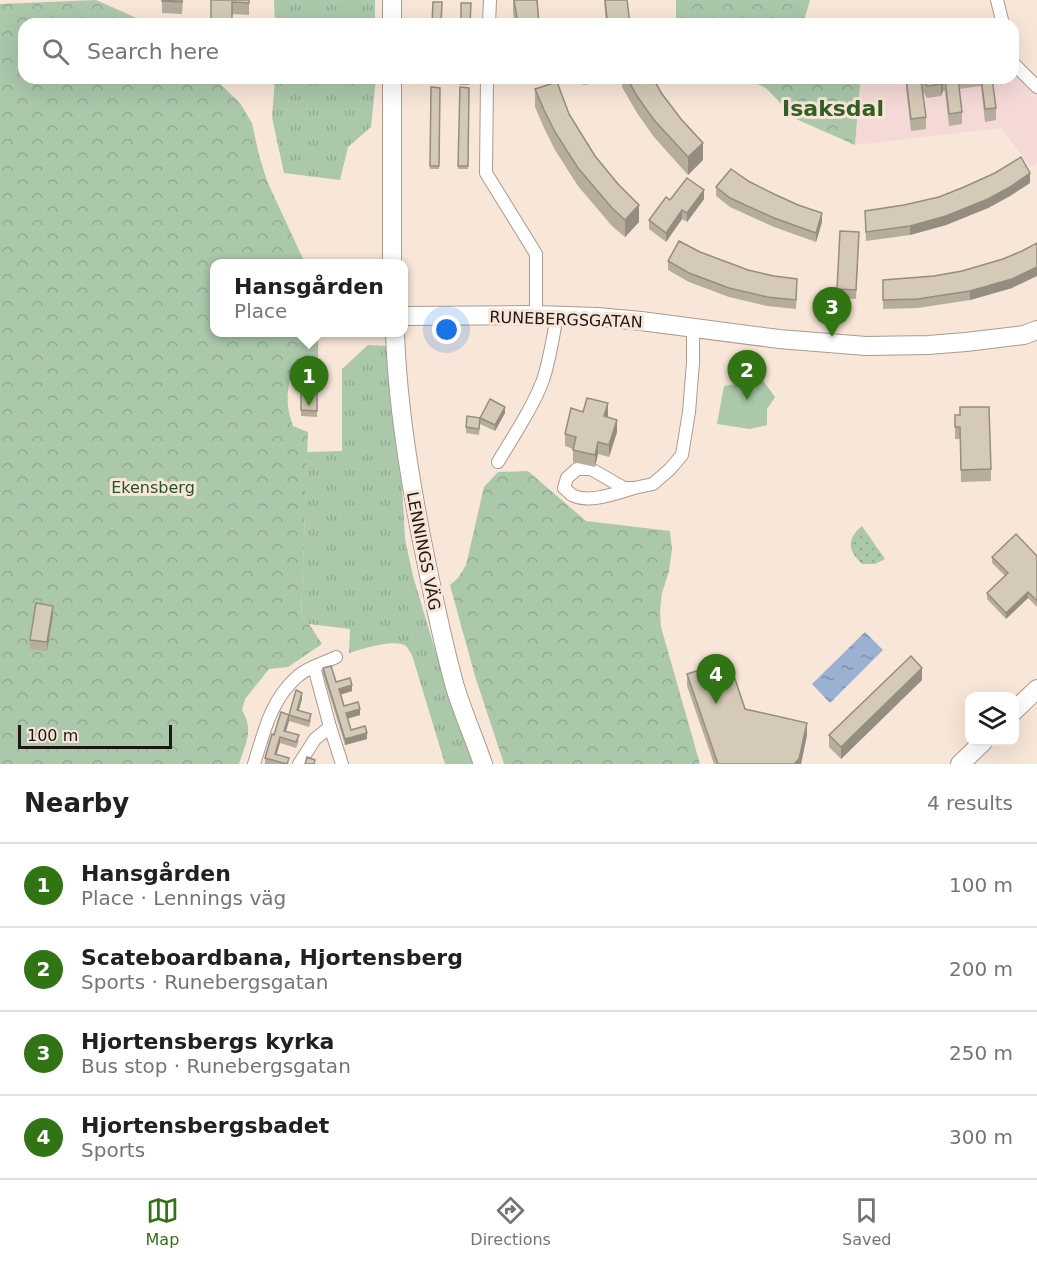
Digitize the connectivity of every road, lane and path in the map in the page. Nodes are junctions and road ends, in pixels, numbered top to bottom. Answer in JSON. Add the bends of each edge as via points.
{"nodes":[{"id":1,"x":392,"y":0,"type":"edge"},
{"id":2,"x":490,"y":0,"type":"edge"},
{"id":3,"x":997,"y":0,"type":"edge"},
{"id":4,"x":392,"y":18,"type":"edge"},
{"id":5,"x":489,"y":18,"type":"edge"},
{"id":6,"x":1002,"y":18,"type":"edge"},
{"id":7,"x":1019,"y":68,"type":"edge"},
{"id":8,"x":392,"y":84,"type":"edge"},
{"id":9,"x":487,"y":84,"type":"edge"},
{"id":10,"x":1037,"y":87,"type":"edge"},
{"id":11,"x":392,"y":259,"type":"edge"},
{"id":12,"x":536,"y":315,"type":"junction"},
{"id":13,"x":557,"y":315,"type":"junction"},
{"id":14,"x":408,"y":316,"type":"edge"},
{"id":15,"x":693,"y":327,"type":"junction"},
{"id":16,"x":1037,"y":330,"type":"edge"},
{"id":17,"x":395,"y":337,"type":"edge"},
{"id":18,"x":498,"y":462,"type":"dead end"},
{"id":19,"x":634,"y":488,"type":"junction"},
{"id":20,"x":336,"y":657,"type":"dead end"},
{"id":21,"x":314,"y":667,"type":"junction"},
{"id":22,"x":1037,"y":689,"type":"edge"},
{"id":23,"x":1019,"y":706,"type":"edge"},
{"id":24,"x":330,"y":728,"type":"junction"},
{"id":25,"x":978,"y":746,"type":"edge"},
{"id":26,"x":254,"y":764,"type":"edge"},
{"id":27,"x":299,"y":764,"type":"edge"},
{"id":28,"x":342,"y":764,"type":"edge"},
{"id":29,"x":483,"y":764,"type":"edge"},
{"id":30,"x":960,"y":764,"type":"edge"}],
"edges":[{"from":1,"to":4,"type":"street"},
{"from":2,"to":5,"type":"street"},
{"from":3,"to":6,"type":"street"},
{"from":7,"to":10,"type":"street"},
{"from":8,"to":11,"type":"street"},
{"from":9,"to":12,"type":"street","via":[[486,173],[536,254]]},
{"from":12,"to":13,"type":"street","name":"RUNEBERGSGATAN"},
{"from":12,"to":14,"type":"street","name":"RUNEBERGSGATAN"},
{"from":13,"to":15,"type":"street","name":"RUNEBERGSGATAN"},
{"from":13,"to":18,"type":"street","via":[[543,378],[532,405]]},
{"from":15,"to":16,"type":"street","name":"RUNEBERGSGATAN","via":[[866,346],[966,342]]},
{"from":15,"to":19,"type":"street","via":[[689,412],[682,455],[653,484]]},
{"from":17,"to":29,"type":"street","name":"LENNINGS VÄG","via":[[412,492],[442,637]]},
{"from":19,"to":19,"type":"street","via":[[624,488],[591,469],[577,469],[567,478],[564,488],[572,495],[590,498]]},
{"from":20,"to":21,"type":"street"},
{"from":21,"to":24,"type":"street"},
{"from":21,"to":26,"type":"street","via":[[298,675],[274,704]]},
{"from":22,"to":23,"type":"street"},
{"from":24,"to":27,"type":"street","via":[[315,740]]},
{"from":24,"to":28,"type":"street"},
{"from":25,"to":30,"type":"street"}]}
